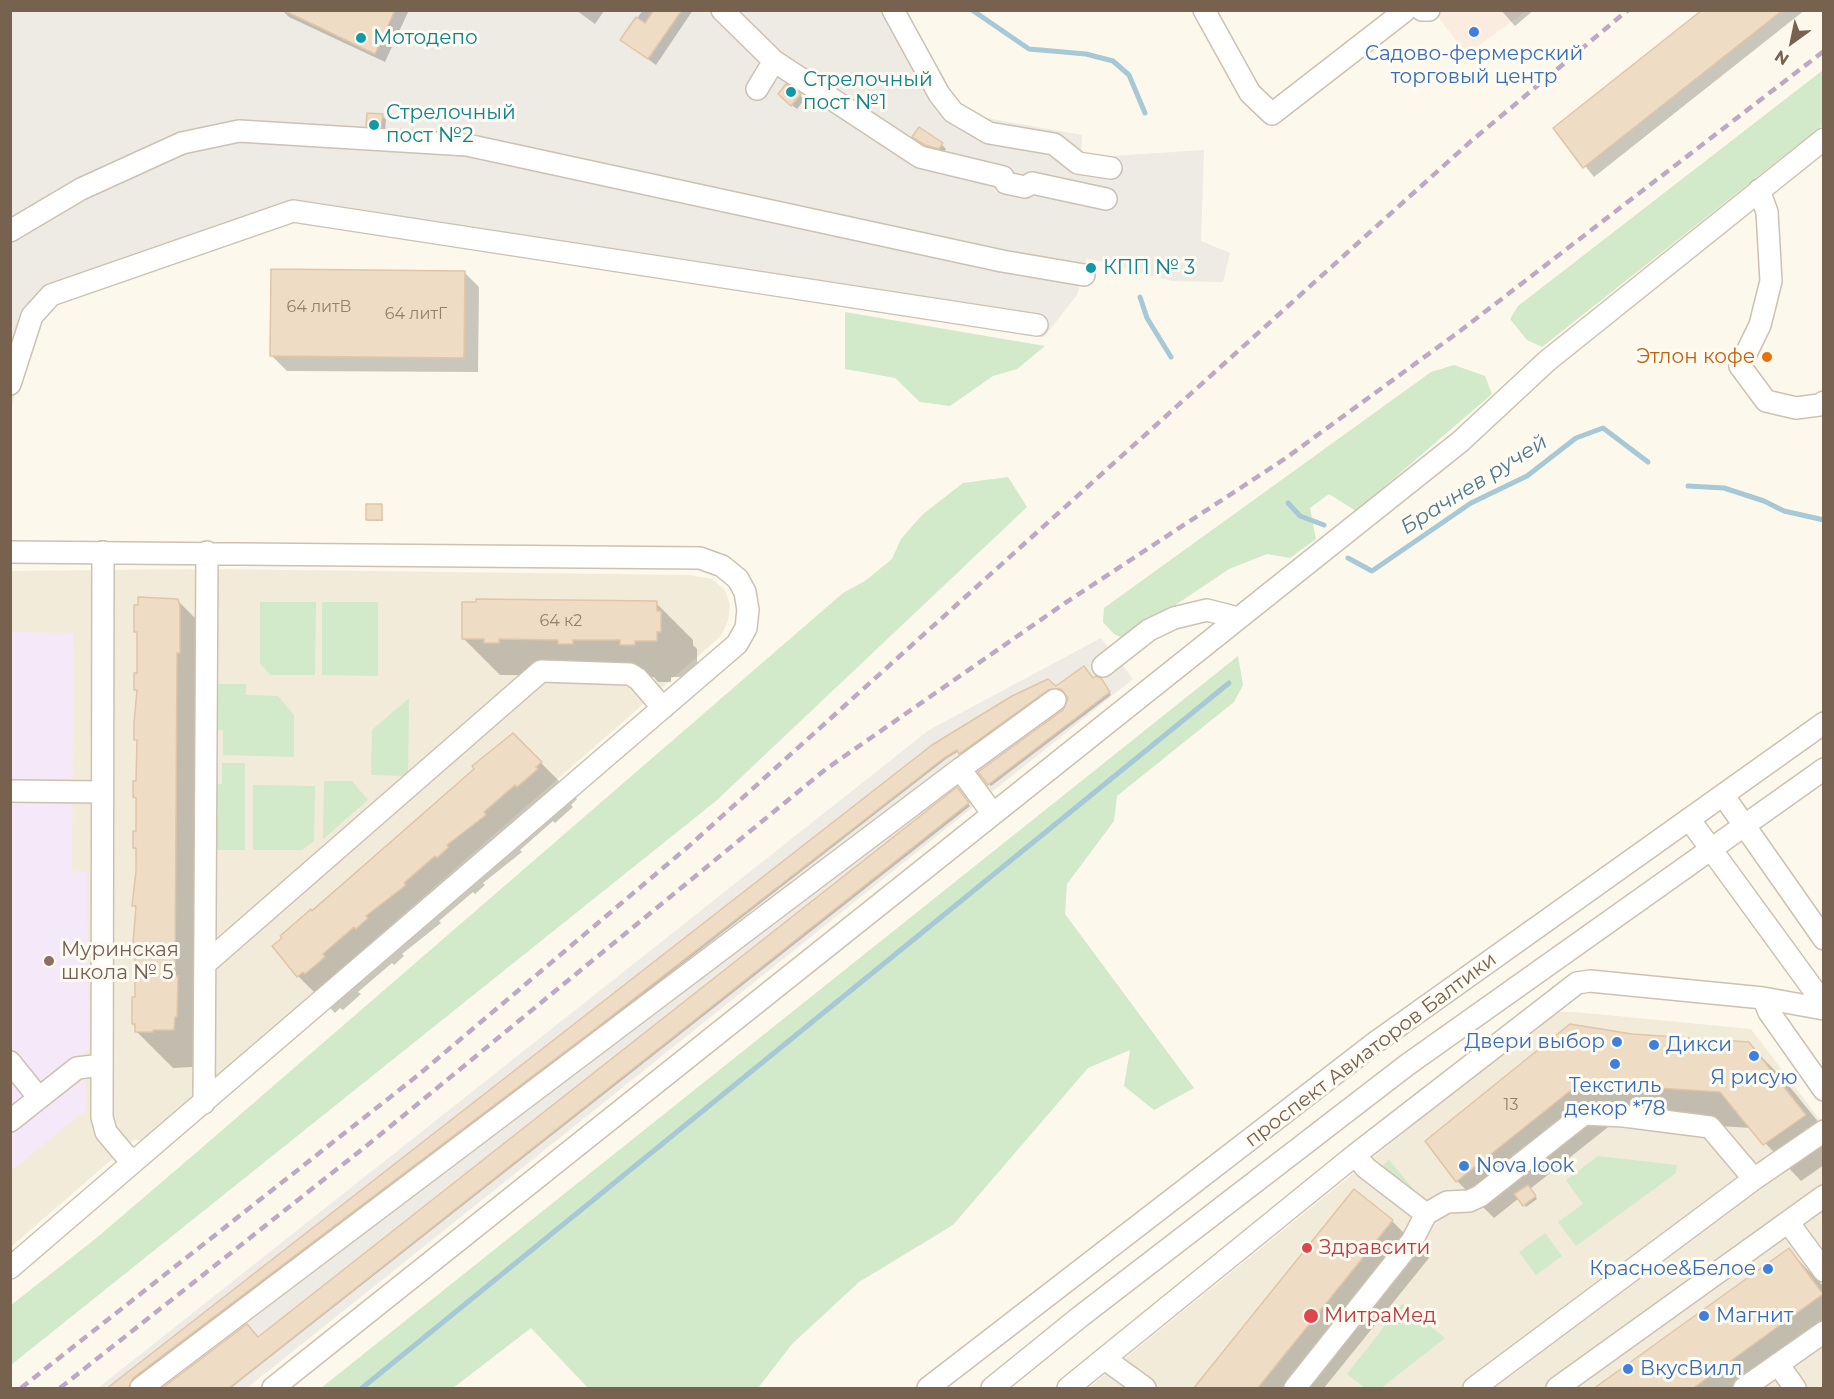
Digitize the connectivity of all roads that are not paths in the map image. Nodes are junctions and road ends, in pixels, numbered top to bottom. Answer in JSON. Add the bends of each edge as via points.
{"nodes":[{"id":1,"x":722,"y":10,"type":"edge"},
{"id":2,"x":893,"y":10,"type":"edge"},
{"id":3,"x":1204,"y":10,"type":"edge"},
{"id":4,"x":1406,"y":10,"type":"edge"},
{"id":5,"x":1422,"y":10,"type":"edge"},
{"id":6,"x":1429,"y":10,"type":"edge"},
{"id":7,"x":774,"y":62,"type":"junction"},
{"id":8,"x":757,"y":89,"type":"dead end"},
{"id":9,"x":1824,"y":139,"type":"edge"},
{"id":10,"x":1111,"y":168,"type":"dead end"},
{"id":11,"x":1759,"y":190,"type":"junction"},
{"id":12,"x":1106,"y":199,"type":"dead end"},
{"id":13,"x":10,"y":231,"type":"edge"},
{"id":14,"x":1084,"y":275,"type":"dead end"},
{"id":15,"x":1037,"y":325,"type":"dead end"},
{"id":16,"x":10,"y":384,"type":"edge"},
{"id":17,"x":1824,"y":402,"type":"edge"},
{"id":18,"x":10,"y":552,"type":"edge"},
{"id":19,"x":103,"y":552,"type":"junction"},
{"id":20,"x":207,"y":552,"type":"junction"},
{"id":21,"x":1238,"y":618,"type":"junction"},
{"id":22,"x":1103,"y":666,"type":"dead end"},
{"id":23,"x":1055,"y":700,"type":"dead end"},
{"id":24,"x":663,"y":708,"type":"junction"},
{"id":25,"x":1824,"y":723,"type":"edge"},
{"id":26,"x":1824,"y":768,"type":"edge"},
{"id":27,"x":960,"y":769,"type":"junction"},
{"id":28,"x":10,"y":791,"type":"edge"},
{"id":29,"x":102,"y":792,"type":"junction"},
{"id":30,"x":1723,"y":795,"type":"junction"},
{"id":31,"x":993,"y":814,"type":"junction"},
{"id":32,"x":1689,"y":819,"type":"junction"},
{"id":33,"x":1744,"y":825,"type":"junction"},
{"id":34,"x":1710,"y":849,"type":"junction"},
{"id":35,"x":1824,"y":939,"type":"edge"},
{"id":36,"x":204,"y":964,"type":"junction"},
{"id":37,"x":1763,"y":998,"type":"junction"},
{"id":38,"x":1824,"y":1006,"type":"edge"},
{"id":39,"x":10,"y":1062,"type":"edge"},
{"id":40,"x":102,"y":1065,"type":"junction"},
{"id":41,"x":1824,"y":1090,"type":"edge"},
{"id":42,"x":39,"y":1098,"type":"junction"},
{"id":43,"x":204,"y":1103,"type":"junction"},
{"id":44,"x":10,"y":1121,"type":"edge"},
{"id":45,"x":1824,"y":1131,"type":"edge"},
{"id":46,"x":1355,"y":1155,"type":"junction"},
{"id":47,"x":132,"y":1163,"type":"junction"},
{"id":48,"x":1754,"y":1179,"type":"junction"},
{"id":49,"x":1824,"y":1196,"type":"edge"},
{"id":50,"x":1426,"y":1214,"type":"junction"},
{"id":51,"x":1788,"y":1222,"type":"junction"},
{"id":52,"x":10,"y":1268,"type":"edge"},
{"id":53,"x":1824,"y":1271,"type":"edge"},
{"id":54,"x":1821,"y":1340,"type":"edge"},
{"id":55,"x":1105,"y":1359,"type":"junction"},
{"id":56,"x":1778,"y":1364,"type":"junction"},
{"id":57,"x":141,"y":1389,"type":"edge"},
{"id":58,"x":273,"y":1389,"type":"edge"},
{"id":59,"x":928,"y":1389,"type":"edge"},
{"id":60,"x":992,"y":1389,"type":"edge"},
{"id":61,"x":1068,"y":1389,"type":"edge"},
{"id":62,"x":1145,"y":1389,"type":"edge"},
{"id":63,"x":1295,"y":1389,"type":"edge"},
{"id":64,"x":1474,"y":1389,"type":"edge"},
{"id":65,"x":1557,"y":1389,"type":"edge"},
{"id":66,"x":1744,"y":1389,"type":"edge"},
{"id":67,"x":1795,"y":1389,"type":"edge"}],
"edges":[{"from":1,"to":7,"type":"street"},
{"from":2,"to":10,"type":"street","via":[[953,112],[989,133],[1054,144],[1078,164]]},
{"from":3,"to":4,"type":"street","via":[[1250,93],[1272,114]]},
{"from":5,"to":6,"type":"street"},
{"from":7,"to":8,"type":"street"},
{"from":7,"to":12,"type":"street","via":[[920,157],[1003,177],[1006,183],[1025,188],[1032,183]]},
{"from":9,"to":11,"type":"street"},
{"from":11,"to":17,"type":"street","via":[[1767,212],[1771,282],[1760,325],[1740,366],[1766,401],[1796,408]]},
{"from":11,"to":21,"type":"street","via":[[1547,361],[1461,441]]},
{"from":13,"to":14,"type":"street","via":[[81,189],[182,143],[240,131],[467,145],[990,259]]},
{"from":15,"to":16,"type":"street","via":[[293,211],[51,295],[32,316]]},
{"from":18,"to":19,"type":"street"},
{"from":19,"to":20,"type":"street"},
{"from":19,"to":29,"type":"street"},
{"from":20,"to":24,"type":"street","via":[[700,558],[722,566],[738,579],[747,601],[746,628],[737,644]]},
{"from":20,"to":36,"type":"street"},
{"from":21,"to":22,"type":"street","via":[[1207,610],[1174,618],[1149,630]]},
{"from":21,"to":31,"type":"street"},
{"from":23,"to":27,"type":"street"},
{"from":24,"to":36,"type":"street","via":[[630,674],[541,671]]},
{"from":24,"to":43,"type":"street"},
{"from":25,"to":30,"type":"street","name":"проспект Авиаторов Балтики"},
{"from":26,"to":33,"type":"street","name":"проспект Авиаторов Балтики"},
{"from":27,"to":31,"type":"street"},
{"from":27,"to":57,"type":"street"},
{"from":28,"to":29,"type":"street"},
{"from":29,"to":40,"type":"street"},
{"from":30,"to":32,"type":"street","name":"проспект Авиаторов Балтики"},
{"from":30,"to":33,"type":"street"},
{"from":31,"to":58,"type":"street"},
{"from":32,"to":34,"type":"street"},
{"from":32,"to":59,"type":"street","name":"проспект Авиаторов Балтики","via":[[1376,1042]]},
{"from":33,"to":34,"type":"street","name":"проспект Авиаторов Балтики"},
{"from":33,"to":35,"type":"street"},
{"from":34,"to":38,"type":"street"},
{"from":34,"to":60,"type":"street","name":"проспект Авиаторов Балтики","via":[[1407,1065]]},
{"from":36,"to":43,"type":"street"},
{"from":37,"to":38,"type":"street"},
{"from":37,"to":41,"type":"street"},
{"from":37,"to":46,"type":"street","via":[[1590,981],[1577,983]]},
{"from":39,"to":42,"type":"street"},
{"from":40,"to":42,"type":"street","via":[[77,1068]]},
{"from":40,"to":47,"type":"street","via":[[102,1117],[106,1132]]},
{"from":42,"to":44,"type":"street"},
{"from":43,"to":47,"type":"street"},
{"from":45,"to":48,"type":"street"},
{"from":46,"to":50,"type":"street"},
{"from":46,"to":55,"type":"street"},
{"from":47,"to":52,"type":"street"},
{"from":48,"to":50,"type":"street","via":[[1710,1127],[1584,1114],[1480,1196],[1448,1202]]},
{"from":48,"to":64,"type":"street"},
{"from":49,"to":51,"type":"street"},
{"from":50,"to":63,"type":"street","via":[[1412,1241]]},
{"from":51,"to":53,"type":"street"},
{"from":51,"to":65,"type":"street"},
{"from":54,"to":56,"type":"street"},
{"from":55,"to":61,"type":"street"},
{"from":55,"to":62,"type":"street"},
{"from":56,"to":66,"type":"street"},
{"from":56,"to":67,"type":"street"}]}
